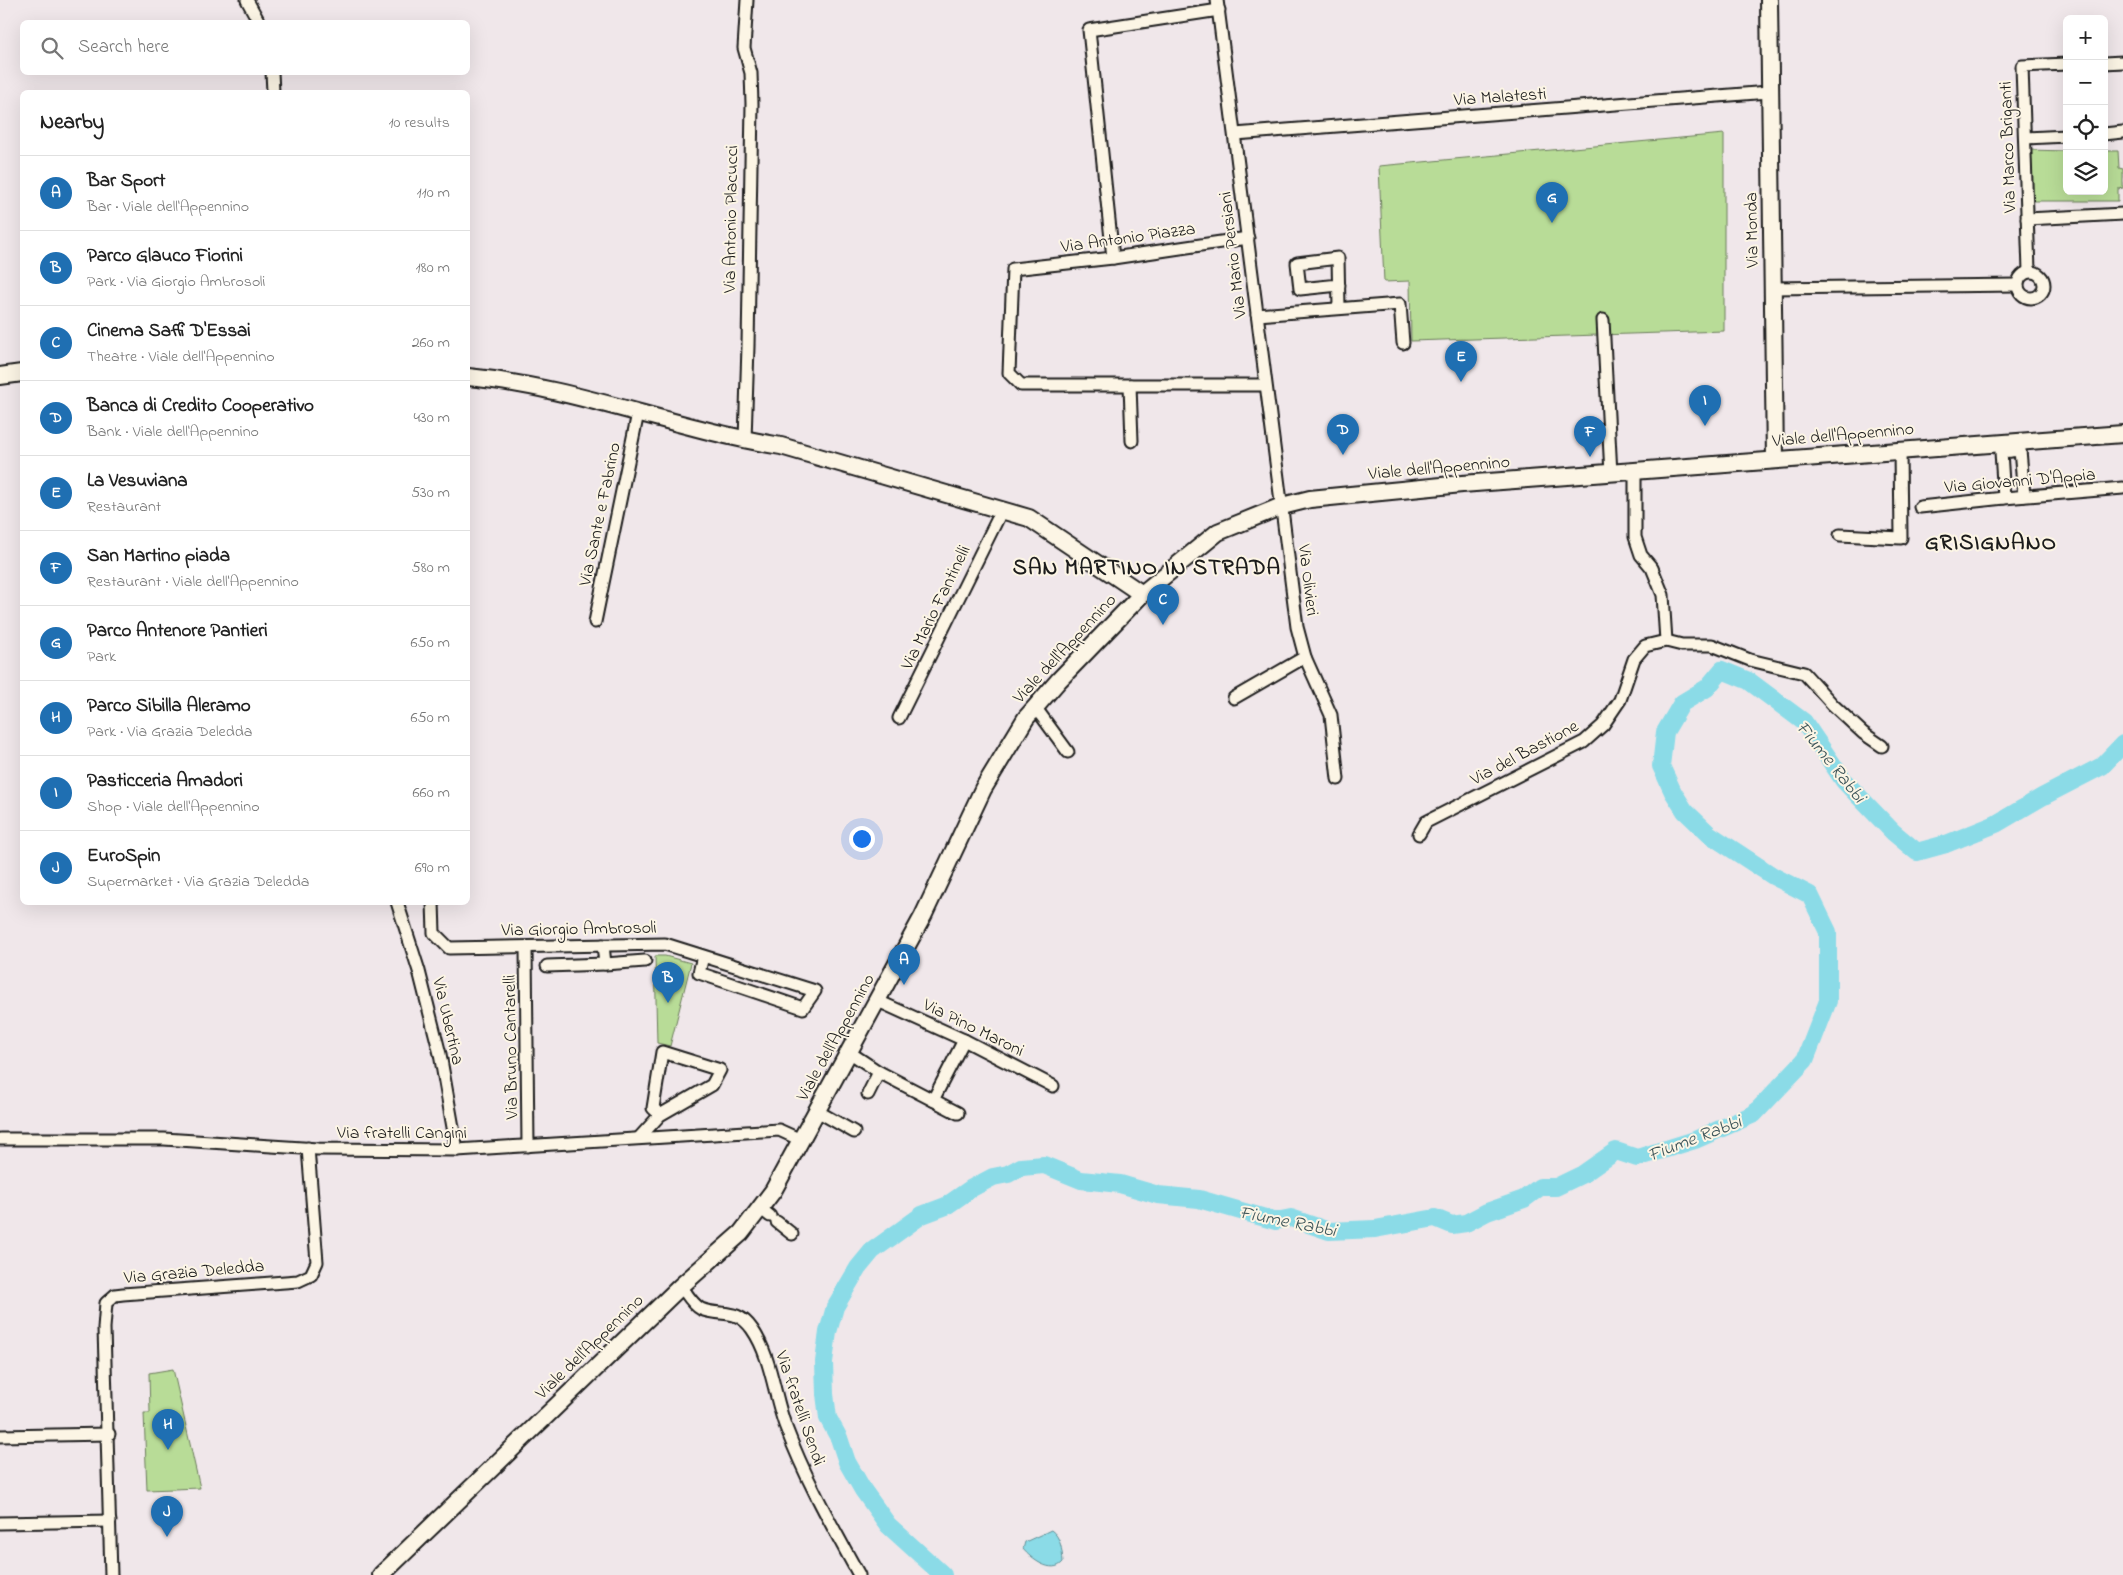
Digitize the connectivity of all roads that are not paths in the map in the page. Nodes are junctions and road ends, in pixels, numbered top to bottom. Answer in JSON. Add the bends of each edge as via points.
{"nodes":[{"id":1,"x":247,"y":0,"type":"edge"},
{"id":2,"x":747,"y":0,"type":"edge"},
{"id":3,"x":1769,"y":0,"type":"edge"},
{"id":4,"x":1218,"y":5,"type":"edge"},
{"id":5,"x":258,"y":20,"type":"edge"},
{"id":6,"x":2123,"y":62,"type":"edge"},
{"id":7,"x":2108,"y":63,"type":"edge"},
{"id":8,"x":2063,"y":64,"type":"edge"},
{"id":9,"x":272,"y":75,"type":"edge"},
{"id":10,"x":273,"y":90,"type":"edge"},
{"id":11,"x":1769,"y":92,"type":"junction"},
{"id":12,"x":2123,"y":132,"type":"edge"},
{"id":13,"x":1235,"y":134,"type":"junction"},
{"id":14,"x":2108,"y":134,"type":"edge"},
{"id":15,"x":2063,"y":136,"type":"edge"},
{"id":16,"x":2025,"y":138,"type":"junction"},
{"id":17,"x":2123,"y":214,"type":"edge"},
{"id":18,"x":2027,"y":219,"type":"junction"},
{"id":19,"x":1248,"y":238,"type":"junction"},
{"id":20,"x":1113,"y":258,"type":"junction"},
{"id":21,"x":2029,"y":271,"type":"junction"},
{"id":22,"x":1339,"y":285,"type":"junction"},
{"id":23,"x":2017,"y":285,"type":"junction"},
{"id":24,"x":1771,"y":288,"type":"junction"},
{"id":25,"x":1339,"y":307,"type":"junction"},
{"id":26,"x":1257,"y":315,"type":"junction"},
{"id":27,"x":1603,"y":320,"type":"dead end"},
{"id":28,"x":1404,"y":342,"type":"dead end"},
{"id":29,"x":470,"y":378,"type":"edge"},
{"id":30,"x":1130,"y":385,"type":"junction"},
{"id":31,"x":1265,"y":385,"type":"junction"},
{"id":32,"x":638,"y":413,"type":"junction"},
{"id":33,"x":2123,"y":434,"type":"edge"},
{"id":34,"x":745,"y":440,"type":"junction"},
{"id":35,"x":1132,"y":442,"type":"dead end"},
{"id":36,"x":2009,"y":446,"type":"junction"},
{"id":37,"x":1900,"y":450,"type":"junction"},
{"id":38,"x":1775,"y":460,"type":"junction"},
{"id":39,"x":1634,"y":472,"type":"junction"},
{"id":40,"x":1611,"y":474,"type":"junction"},
{"id":41,"x":2123,"y":488,"type":"edge"},
{"id":42,"x":2024,"y":496,"type":"junction"},
{"id":43,"x":2004,"y":498,"type":"junction"},
{"id":44,"x":1282,"y":506,"type":"junction"},
{"id":45,"x":1920,"y":507,"type":"dead end"},
{"id":46,"x":1002,"y":510,"type":"junction"},
{"id":47,"x":1840,"y":535,"type":"dead end"},
{"id":48,"x":1142,"y":594,"type":"junction"},
{"id":49,"x":595,"y":622,"type":"dead end"},
{"id":50,"x":1666,"y":641,"type":"junction"},
{"id":51,"x":1305,"y":657,"type":"junction"},
{"id":52,"x":1234,"y":698,"type":"dead end"},
{"id":53,"x":1035,"y":707,"type":"junction"},
{"id":54,"x":899,"y":718,"type":"dead end"},
{"id":55,"x":1882,"y":746,"type":"dead end"},
{"id":56,"x":1068,"y":752,"type":"dead end"},
{"id":57,"x":1338,"y":779,"type":"dead end"},
{"id":58,"x":1419,"y":834,"type":"dead end"},
{"id":59,"x":398,"y":905,"type":"edge"},
{"id":60,"x":433,"y":905,"type":"edge"},
{"id":61,"x":603,"y":945,"type":"junction"},
{"id":62,"x":526,"y":948,"type":"junction"},
{"id":63,"x":703,"y":956,"type":"junction"},
{"id":64,"x":645,"y":961,"type":"dead end"},
{"id":65,"x":605,"y":964,"type":"junction"},
{"id":66,"x":547,"y":966,"type":"dead end"},
{"id":67,"x":878,"y":1001,"type":"junction"},
{"id":68,"x":964,"y":1040,"type":"junction"},
{"id":69,"x":849,"y":1052,"type":"junction"},
{"id":70,"x":880,"y":1072,"type":"junction"},
{"id":71,"x":1053,"y":1086,"type":"dead end"},
{"id":72,"x":868,"y":1094,"type":"dead end"},
{"id":73,"x":934,"y":1100,"type":"junction"},
{"id":74,"x":817,"y":1111,"type":"junction"},
{"id":75,"x":958,"y":1113,"type":"dead end"},
{"id":76,"x":660,"y":1114,"type":"junction"},
{"id":77,"x":854,"y":1132,"type":"dead end"},
{"id":78,"x":639,"y":1138,"type":"junction"},
{"id":79,"x":0,"y":1139,"type":"edge"},
{"id":80,"x":801,"y":1140,"type":"junction"},
{"id":81,"x":528,"y":1146,"type":"junction"},
{"id":82,"x":308,"y":1148,"type":"junction"},
{"id":83,"x":457,"y":1150,"type":"junction"},
{"id":84,"x":769,"y":1215,"type":"junction"},
{"id":85,"x":792,"y":1234,"type":"dead end"},
{"id":86,"x":681,"y":1286,"type":"junction"},
{"id":87,"x":108,"y":1434,"type":"junction"},
{"id":88,"x":0,"y":1436,"type":"edge"},
{"id":89,"x":110,"y":1520,"type":"junction"},
{"id":90,"x":0,"y":1522,"type":"edge"},
{"id":91,"x":111,"y":1575,"type":"edge"},
{"id":92,"x":381,"y":1575,"type":"edge"},
{"id":93,"x":859,"y":1575,"type":"edge"}],
"edges":[{"from":1,"to":5,"type":"street"},
{"from":2,"to":34,"type":"street","name":"Via Antonio Placucci","via":[[744,48],[751,72],[752,104]]},
{"from":3,"to":11,"type":"main road","name":"Via Monda"},
{"from":4,"to":13,"type":"street","name":"Via Mario Persiani"},
{"from":4,"to":20,"type":"street","via":[[1089,30]]},
{"from":6,"to":7,"type":"street"},
{"from":8,"to":16,"type":"street","name":"Via Marco Briganti","via":[[2022,66]]},
{"from":9,"to":10,"type":"street"},
{"from":11,"to":13,"type":"street","name":"Via Malatesti"},
{"from":11,"to":24,"type":"main road","name":"Via Monda"},
{"from":12,"to":14,"type":"street"},
{"from":13,"to":19,"type":"street","name":"Via Mario Persiani"},
{"from":15,"to":16,"type":"street"},
{"from":16,"to":18,"type":"street","name":"Via Marco Briganti"},
{"from":17,"to":18,"type":"street"},
{"from":18,"to":21,"type":"street","name":"Via Marco Briganti"},
{"from":19,"to":20,"type":"street","name":"Via Antonio Piazza"},
{"from":19,"to":26,"type":"street","name":"Via Mario Persiani"},
{"from":20,"to":30,"type":"street","name":"Via Antonio Piazza","via":[[1013,269],[1010,373],[1021,386]]},
{"from":21,"to":23,"type":"street","via":[[2019,278]]},
{"from":21,"to":23,"type":"street","via":[[2038,273],[2043,280],[2042,293],[2034,298],[2025,297]]},
{"from":22,"to":22,"type":"street","via":[[1300,289],[1297,263],[1338,258]]},
{"from":22,"to":25,"type":"street"},
{"from":23,"to":24,"type":"street"},
{"from":24,"to":38,"type":"main road","name":"Via Monda"},
{"from":25,"to":26,"type":"street"},
{"from":25,"to":28,"type":"street","via":[[1400,304]]},
{"from":26,"to":31,"type":"street","name":"Via Mario Persiani"},
{"from":27,"to":40,"type":"street"},
{"from":29,"to":32,"type":"main road","via":[[552,391]]},
{"from":30,"to":31,"type":"street"},
{"from":30,"to":35,"type":"street"},
{"from":31,"to":44,"type":"street","name":"Via Mario Persiani"},
{"from":32,"to":34,"type":"main road"},
{"from":32,"to":49,"type":"street","name":"Via Sante e Fabrino"},
{"from":33,"to":36,"type":"main road","name":"Viale dell'Appennino"},
{"from":34,"to":46,"type":"main road","via":[[781,446]]},
{"from":36,"to":37,"type":"main road","name":"Viale dell'Appennino"},
{"from":36,"to":42,"type":"street","via":[[2020,450]]},
{"from":36,"to":43,"type":"street","via":[[2001,452]]},
{"from":37,"to":38,"type":"main road","name":"Viale dell'Appennino"},
{"from":37,"to":47,"type":"street","via":[[1901,538]]},
{"from":38,"to":39,"type":"main road","name":"Viale dell'Appennino"},
{"from":39,"to":40,"type":"main road","name":"Viale dell'Appennino"},
{"from":39,"to":50,"type":"street","via":[[1635,537],[1663,595]]},
{"from":40,"to":44,"type":"main road","name":"Viale dell'Appennino","via":[[1310,498]]},
{"from":41,"to":42,"type":"street","name":"Via Giovanni D'Appia"},
{"from":42,"to":43,"type":"street","name":"Via Giovanni D'Appia"},
{"from":43,"to":45,"type":"street","name":"Via Giovanni D'Appia"},
{"from":44,"to":48,"type":"main road","name":"Viale dell'Appennino","via":[[1218,532]]},
{"from":44,"to":51,"type":"street","name":"Via Olivieri","via":[[1297,627]]},
{"from":46,"to":48,"type":"main road","via":[[1030,518]]},
{"from":46,"to":54,"type":"street","name":"Via Mario Fantinelli"},
{"from":48,"to":53,"type":"main road","name":"Viale dell'Appennino"},
{"from":50,"to":55,"type":"street","name":"Via del Bastione","via":[[1682,645],[1712,645],[1750,660],[1804,673],[1833,705]]},
{"from":50,"to":58,"type":"street","name":"Via del Bastione","via":[[1645,646],[1634,660],[1620,700],[1603,724],[1584,742],[1426,822]]},
{"from":51,"to":52,"type":"street"},
{"from":51,"to":57,"type":"street","name":"Via Olivieri","via":[[1331,715]]},
{"from":53,"to":56,"type":"street"},
{"from":53,"to":67,"type":"main road","name":"Viale dell'Appennino","via":[[983,790]]},
{"from":59,"to":83,"type":"street","name":"Via Ubertina","via":[[440,1054]]},
{"from":60,"to":62,"type":"street","name":"Via Giorgio Ambrosoli","via":[[434,933],[449,948]]},
{"from":61,"to":62,"type":"street","name":"Via Giorgio Ambrosoli"},
{"from":61,"to":63,"type":"street","name":"Via Giorgio Ambrosoli","via":[[665,944]]},
{"from":61,"to":65,"type":"street"},
{"from":62,"to":81,"type":"street","name":"Via Bruno Cantarelli"},
{"from":63,"to":63,"type":"street","name":"Via Giorgio Ambrosoli","via":[[815,991],[803,1008],[699,973]]},
{"from":64,"to":65,"type":"street"},
{"from":65,"to":66,"type":"street"},
{"from":67,"to":68,"type":"street","name":"Via Pino Maroni"},
{"from":67,"to":69,"type":"main road","name":"Viale dell'Appennino"},
{"from":68,"to":71,"type":"street","name":"Via Pino Maroni"},
{"from":68,"to":73,"type":"street"},
{"from":69,"to":70,"type":"street"},
{"from":69,"to":74,"type":"main road","name":"Viale dell'Appennino"},
{"from":70,"to":72,"type":"street"},
{"from":70,"to":73,"type":"street"},
{"from":73,"to":75,"type":"street"},
{"from":74,"to":77,"type":"street"},
{"from":74,"to":80,"type":"main road","name":"Viale dell'Appennino"},
{"from":76,"to":76,"type":"street","via":[[712,1085],[720,1070],[662,1052],[653,1108]]},
{"from":76,"to":78,"type":"street"},
{"from":78,"to":80,"type":"street","name":"Via fratelli Cangini","via":[[779,1130]]},
{"from":78,"to":81,"type":"street","name":"Via fratelli Cangini"},
{"from":79,"to":82,"type":"street","name":"Via fratelli Cangini","via":[[164,1139]]},
{"from":80,"to":84,"type":"main road","name":"Viale dell'Appennino","via":[[773,1191]]},
{"from":81,"to":83,"type":"street","name":"Via fratelli Cangini"},
{"from":82,"to":83,"type":"street","name":"Via fratelli Cangini"},
{"from":82,"to":87,"type":"street","name":"Via Grazia Deledda","via":[[317,1262],[310,1275],[298,1281],[115,1295],[106,1303]]},
{"from":84,"to":85,"type":"street"},
{"from":84,"to":86,"type":"main road","name":"Viale dell'Appennino","via":[[741,1233]]},
{"from":86,"to":92,"type":"main road","name":"Viale dell'Appennino"},
{"from":86,"to":93,"type":"street","name":"Via fratelli Sendi","via":[[697,1306],[742,1318],[756,1335],[807,1480]]},
{"from":87,"to":88,"type":"street"},
{"from":87,"to":89,"type":"street","name":"Via Grazia Deledda"},
{"from":89,"to":90,"type":"street"},
{"from":89,"to":91,"type":"street","name":"Via Grazia Deledda"}]}
